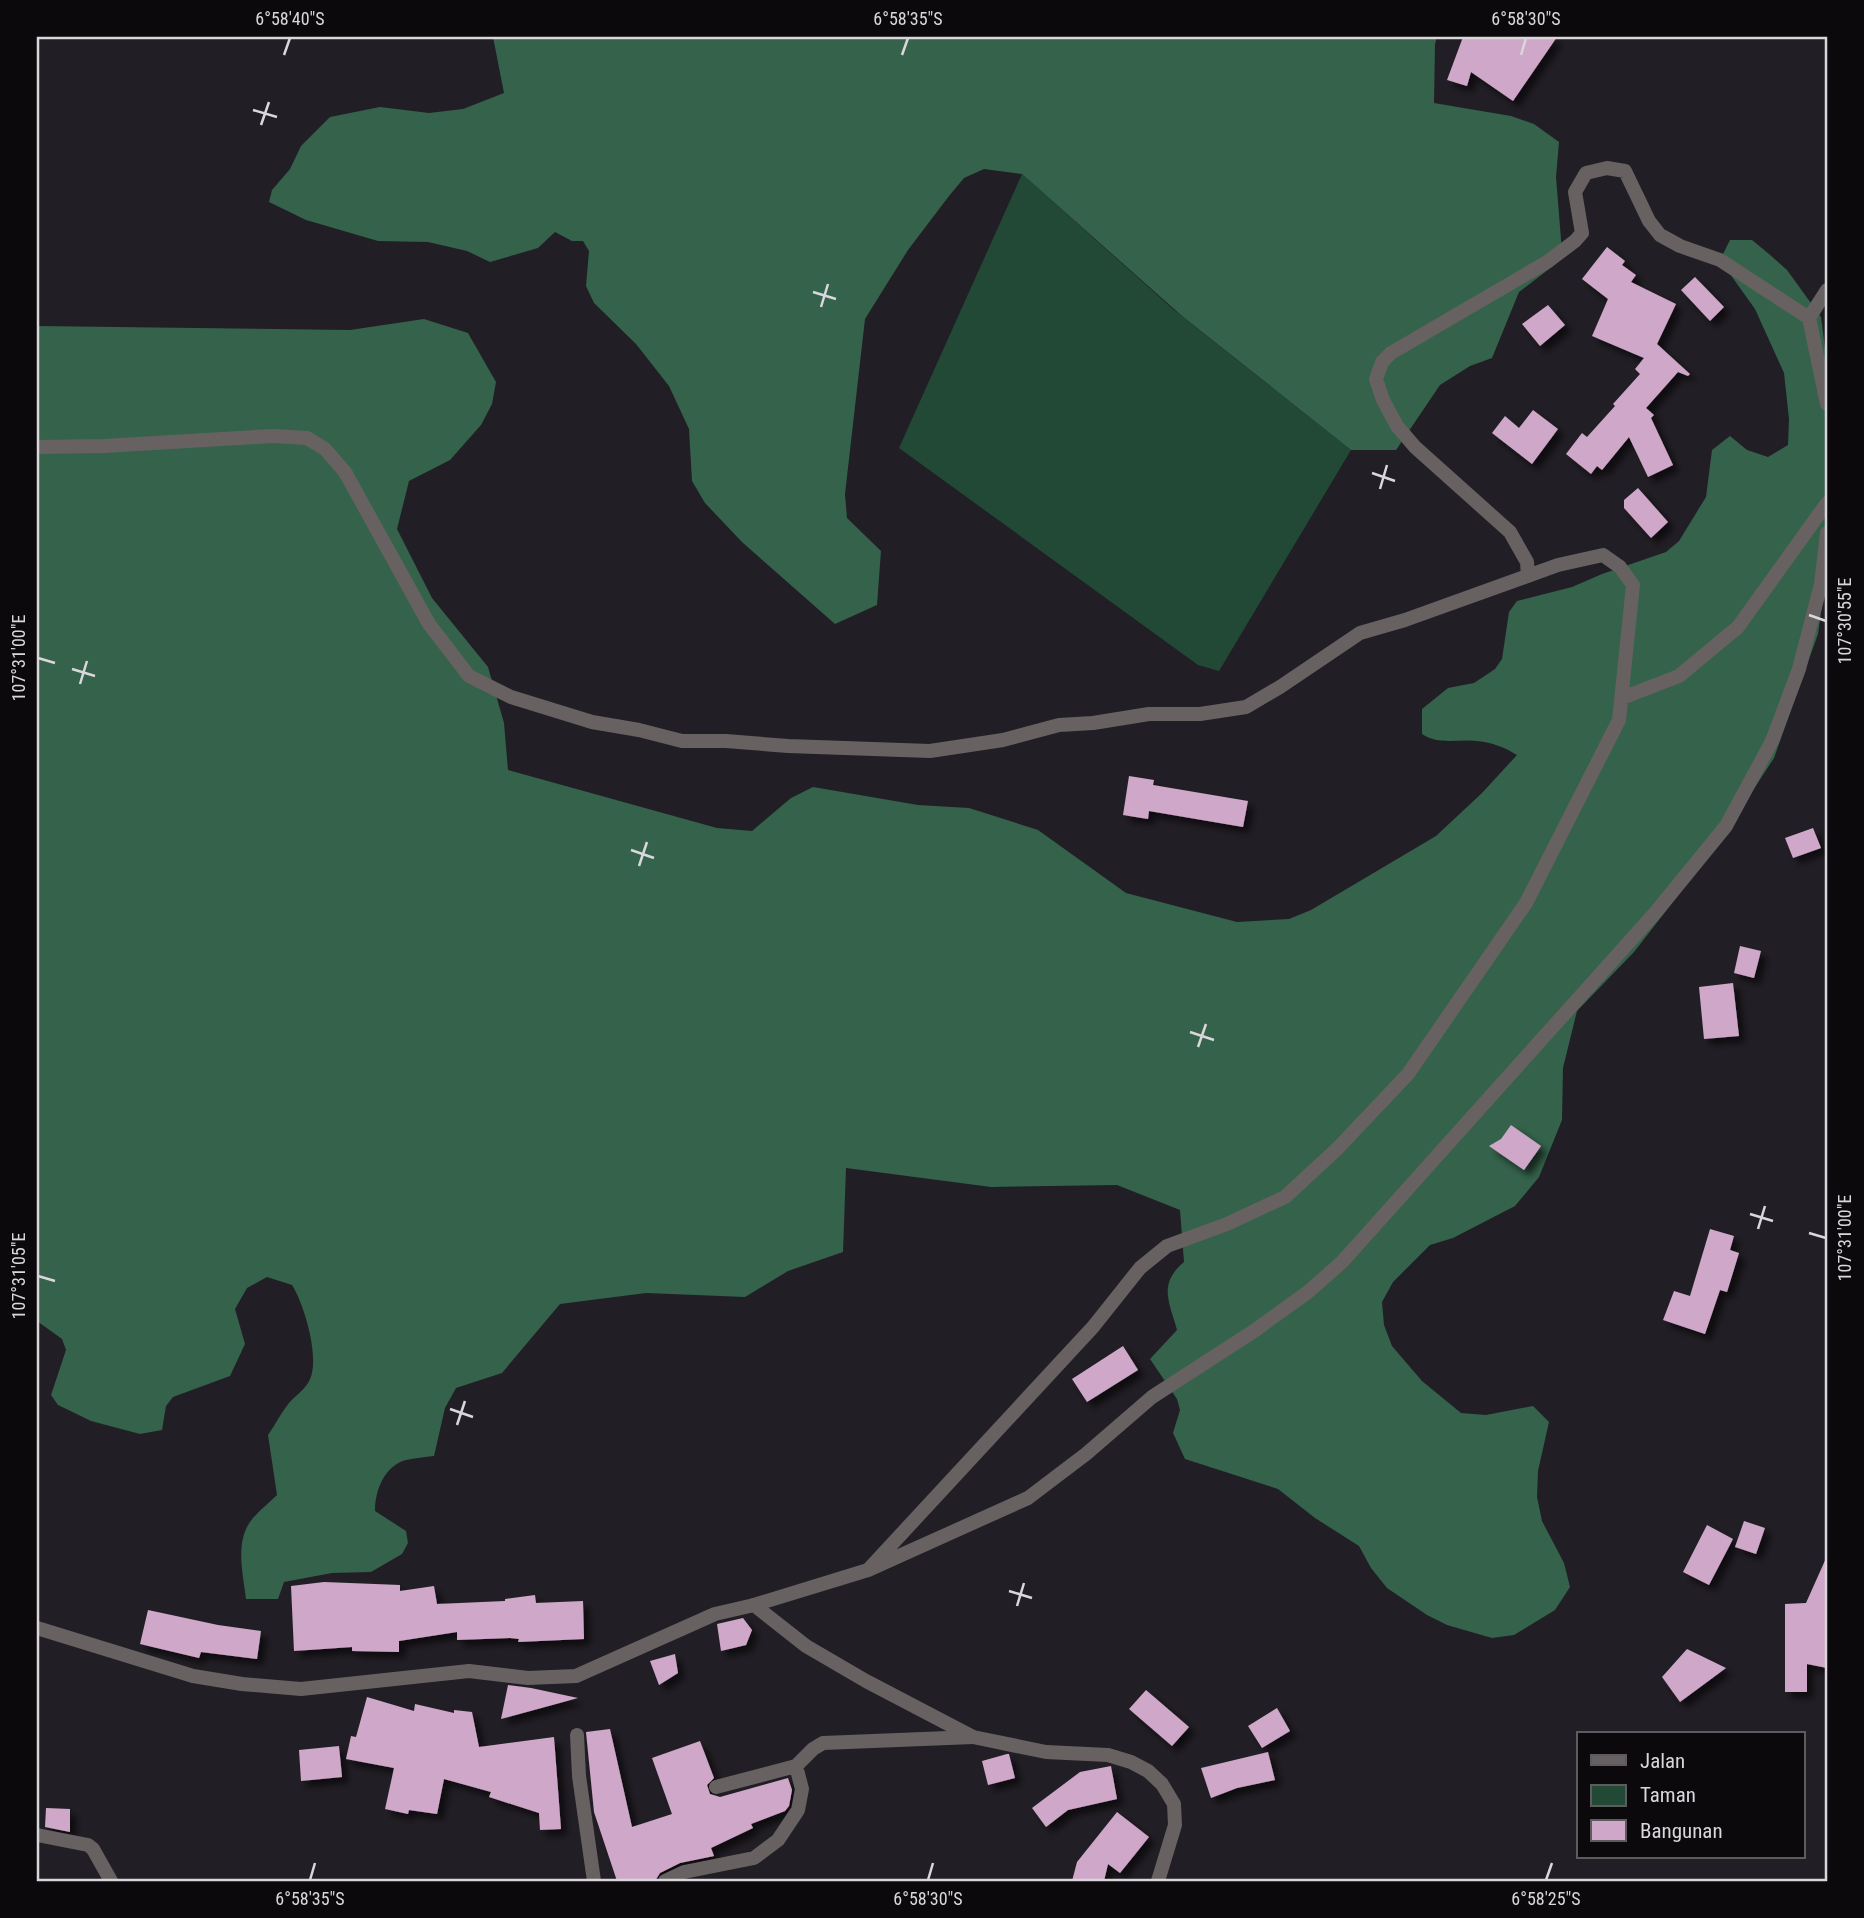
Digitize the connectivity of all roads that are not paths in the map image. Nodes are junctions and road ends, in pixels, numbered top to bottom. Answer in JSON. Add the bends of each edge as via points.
{"nodes":[{"id":1,"x":1827,"y":290,"type":"edge"},
{"id":2,"x":1809,"y":318,"type":"junction"},
{"id":3,"x":1827,"y":404,"type":"edge"},
{"id":4,"x":37,"y":447,"type":"edge"},
{"id":5,"x":1827,"y":503,"type":"edge"},
{"id":6,"x":1827,"y":533,"type":"edge"},
{"id":7,"x":1528,"y":576,"type":"junction"},
{"id":8,"x":1622,"y":698,"type":"junction"},
{"id":9,"x":868,"y":1570,"type":"junction"},
{"id":10,"x":754,"y":1605,"type":"junction"},
{"id":11,"x":37,"y":1628,"type":"edge"},
{"id":12,"x":576,"y":1735,"type":"dead end"},
{"id":13,"x":973,"y":1737,"type":"junction"},
{"id":14,"x":796,"y":1766,"type":"junction"},
{"id":15,"x":716,"y":1787,"type":"dead end"},
{"id":16,"x":37,"y":1835,"type":"edge"},
{"id":17,"x":111,"y":1881,"type":"edge"},
{"id":18,"x":594,"y":1881,"type":"edge"},
{"id":19,"x":665,"y":1881,"type":"edge"},
{"id":20,"x":1157,"y":1881,"type":"edge"}],
"edges":[{"from":1,"to":2,"type":"street"},
{"from":2,"to":3,"type":"street"},
{"from":2,"to":7,"type":"street","via":[[1720,260],[1660,235],[1625,171],[1607,168],[1586,173],[1575,192],[1582,233],[1575,241],[1391,353],[1376,379],[1397,426],[1510,533],[1527,562]]},
{"from":4,"to":7,"type":"street","via":[[307,438],[325,449],[345,472],[429,624],[469,676],[511,697],[592,722],[682,741],[930,751],[1003,740],[1059,725],[1149,714],[1200,715],[1246,707],[1360,633]]},
{"from":5,"to":8,"type":"street","via":[[1738,627],[1679,676]]},
{"from":6,"to":9,"type":"street","via":[[1821,584],[1799,670],[1772,741],[1726,826],[1656,913],[1342,1262],[1254,1331],[1152,1397],[1037,1492]]},
{"from":7,"to":8,"type":"street","via":[[1603,555],[1620,567],[1633,585]]},
{"from":8,"to":9,"type":"street","via":[[1610,740],[1526,903],[1408,1074],[1285,1197],[1167,1246],[1140,1268],[1093,1327]]},
{"from":9,"to":10,"type":"street"},
{"from":10,"to":11,"type":"street","via":[[715,1614],[576,1676],[528,1678],[469,1671],[301,1689],[193,1676]]},
{"from":10,"to":13,"type":"street","via":[[806,1646]]},
{"from":12,"to":18,"type":"street"},
{"from":13,"to":14,"type":"street","via":[[824,1743]]},
{"from":13,"to":20,"type":"street","via":[[1046,1752],[1108,1755],[1148,1771],[1174,1804],[1175,1825]]},
{"from":14,"to":15,"type":"street"},
{"from":14,"to":19,"type":"street","via":[[802,1789],[798,1810],[778,1840],[754,1858],[684,1872]]},
{"from":16,"to":17,"type":"street","via":[[88,1844]]}]}
